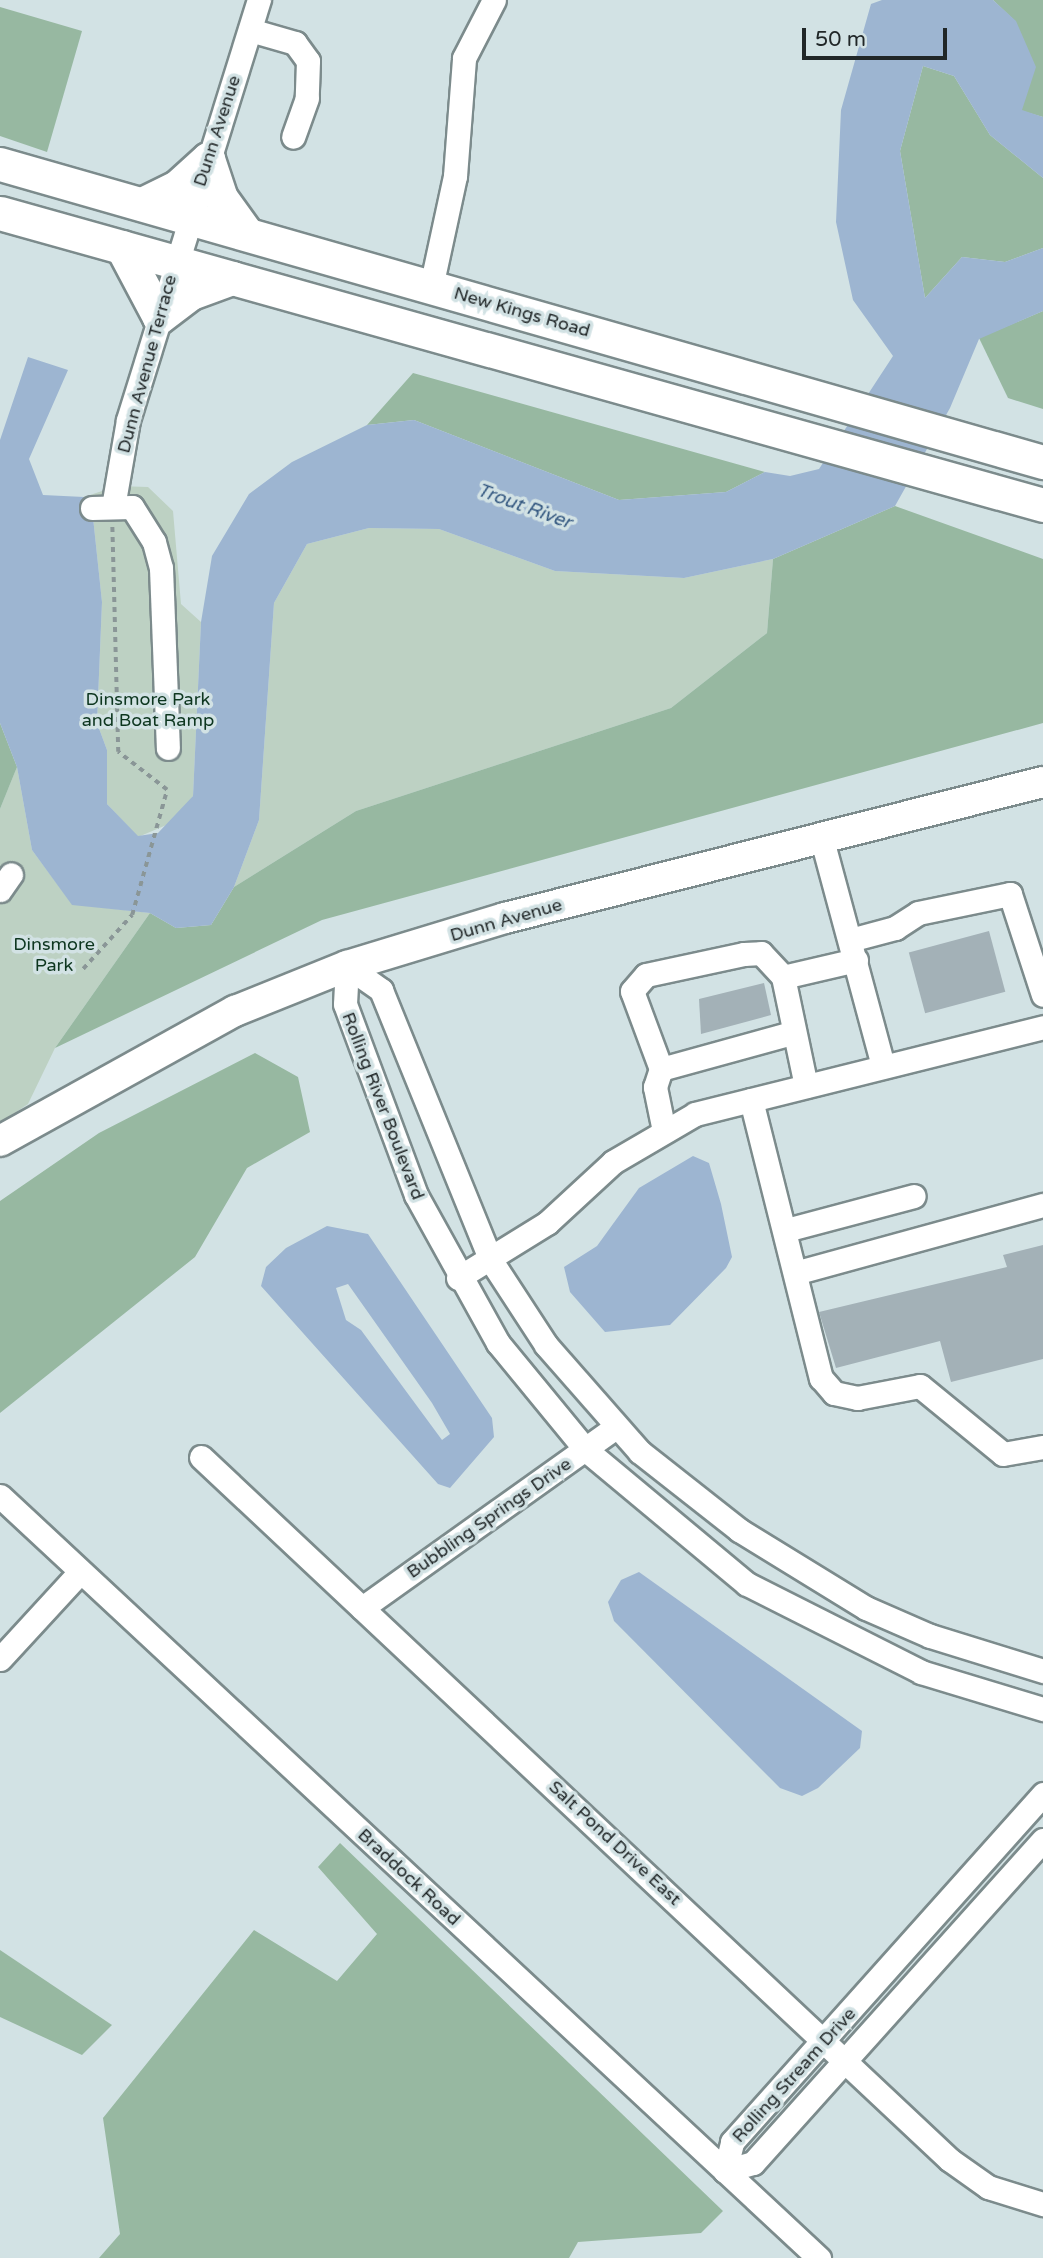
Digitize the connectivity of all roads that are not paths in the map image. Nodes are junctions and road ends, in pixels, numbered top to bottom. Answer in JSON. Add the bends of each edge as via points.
{"nodes":[{"id":1,"x":259,"y":0,"type":"edge"},
{"id":2,"x":494,"y":0,"type":"edge"},
{"id":3,"x":250,"y":30,"type":"junction"},
{"id":4,"x":293,"y":137,"type":"dead end"},
{"id":5,"x":208,"y":159,"type":"junction"},
{"id":6,"x":0,"y":164,"type":"edge"},
{"id":7,"x":142,"y":204,"type":"junction"},
{"id":8,"x":0,"y":213,"type":"edge"},
{"id":9,"x":189,"y":218,"type":"junction"},
{"id":10,"x":247,"y":234,"type":"junction"},
{"id":11,"x":122,"y":247,"type":"junction"},
{"id":12,"x":175,"y":262,"type":"junction"},
{"id":13,"x":232,"y":278,"type":"junction"},
{"id":14,"x":431,"y":287,"type":"junction"},
{"id":15,"x":159,"y":317,"type":"junction"},
{"id":16,"x":1043,"y":461,"type":"edge"},
{"id":17,"x":1043,"y":505,"type":"edge"},
{"id":18,"x":168,"y":748,"type":"dead end"},
{"id":19,"x":1043,"y":782,"type":"edge"},
{"id":20,"x":821,"y":836,"type":"junction"},
{"id":21,"x":853,"y":950,"type":"junction"},
{"id":22,"x":347,"y":966,"type":"junction"},
{"id":23,"x":783,"y":977,"type":"junction"},
{"id":24,"x":1043,"y":995,"type":"edge"},
{"id":25,"x":1043,"y":1027,"type":"edge"},
{"id":26,"x":792,"y":1032,"type":"junction"},
{"id":27,"x":883,"y":1066,"type":"junction"},
{"id":28,"x":661,"y":1069,"type":"junction"},
{"id":29,"x":806,"y":1086,"type":"junction"},
{"id":30,"x":751,"y":1100,"type":"junction"},
{"id":31,"x":664,"y":1130,"type":"junction"},
{"id":32,"x":0,"y":1140,"type":"edge"},
{"id":33,"x":914,"y":1196,"type":"dead end"},
{"id":34,"x":1043,"y":1205,"type":"edge"},
{"id":35,"x":786,"y":1230,"type":"junction"},
{"id":36,"x":490,"y":1259,"type":"junction"},
{"id":37,"x":797,"y":1272,"type":"junction"},
{"id":38,"x":458,"y":1278,"type":"junction"},
{"id":39,"x":616,"y":1427,"type":"junction"},
{"id":40,"x":1043,"y":1447,"type":"edge"},
{"id":41,"x":586,"y":1450,"type":"junction"},
{"id":42,"x":201,"y":1457,"type":"dead end"},
{"id":43,"x":0,"y":1496,"type":"edge"},
{"id":44,"x":80,"y":1572,"type":"junction"},
{"id":45,"x":362,"y":1608,"type":"junction"},
{"id":46,"x":0,"y":1659,"type":"edge"},
{"id":47,"x":1043,"y":1671,"type":"edge"},
{"id":48,"x":1043,"y":1709,"type":"edge"},
{"id":49,"x":1043,"y":1794,"type":"edge"},
{"id":50,"x":1043,"y":1840,"type":"edge"},
{"id":51,"x":824,"y":2040,"type":"junction"},
{"id":52,"x":846,"y":2060,"type":"junction"},
{"id":53,"x":725,"y":2171,"type":"junction"},
{"id":54,"x":1043,"y":2204,"type":"edge"},
{"id":55,"x":819,"y":2258,"type":"edge"}],
"edges":[{"from":1,"to":3,"type":"street","name":"Dunn Avenue"},
{"from":2,"to":14,"type":"street","via":[[464,58],[455,176]]},
{"from":3,"to":4,"type":"street","via":[[295,43],[308,61],[307,98]]},
{"from":3,"to":5,"type":"street","name":"Dunn Avenue"},
{"from":5,"to":7,"type":"highway","via":[[177,187]]},
{"from":5,"to":9,"type":"street","name":"Dunn Avenue"},
{"from":5,"to":10,"type":"highway","via":[[221,198]]},
{"from":6,"to":7,"type":"highway","name":"New Kings Road"},
{"from":7,"to":9,"type":"highway","name":"New Kings Road"},
{"from":8,"to":11,"type":"highway"},
{"from":9,"to":10,"type":"highway","name":"New Kings Road"},
{"from":9,"to":12,"type":"street","name":"Dunn Avenue"},
{"from":10,"to":14,"type":"highway","name":"New Kings Road"},
{"from":11,"to":12,"type":"highway"},
{"from":11,"to":15,"type":"highway"},
{"from":12,"to":13,"type":"highway"},
{"from":12,"to":15,"type":"street","name":"Dunn Avenue Terrace"},
{"from":13,"to":15,"type":"highway","via":[[191,293]]},
{"from":13,"to":17,"type":"highway"},
{"from":14,"to":16,"type":"highway","name":"New Kings Road"},
{"from":15,"to":18,"type":"street","name":"Dunn Avenue Terrace","via":[[102,508],[132,507],[142,516],[160,568]]},
{"from":19,"to":20,"type":"main road","name":"Dunn Avenue"},
{"from":20,"to":21,"type":"street"},
{"from":20,"to":22,"type":"main road","name":"Dunn Avenue"},
{"from":21,"to":23,"type":"street"},
{"from":21,"to":24,"type":"street","via":[[918,913],[1010,894]]},
{"from":21,"to":27,"type":"street"},
{"from":22,"to":32,"type":"main road","name":"Dunn Avenue","via":[[235,1011]]},
{"from":22,"to":36,"type":"street","via":[[381,990]]},
{"from":22,"to":38,"type":"street","name":"Rolling River Boulevard","via":[[345,1004],[416,1195]]},
{"from":23,"to":26,"type":"street"},
{"from":23,"to":28,"type":"street","via":[[761,953],[646,975],[632,991]]},
{"from":25,"to":27,"type":"street"},
{"from":26,"to":28,"type":"street"},
{"from":26,"to":29,"type":"street"},
{"from":27,"to":29,"type":"street"},
{"from":28,"to":31,"type":"street","via":[[655,1087]]},
{"from":29,"to":30,"type":"street"},
{"from":30,"to":31,"type":"street","via":[[695,1114]]},
{"from":30,"to":35,"type":"street"},
{"from":31,"to":36,"type":"street","via":[[613,1162],[547,1223]]},
{"from":33,"to":35,"type":"street"},
{"from":34,"to":37,"type":"street"},
{"from":35,"to":37,"type":"street"},
{"from":36,"to":38,"type":"street"},
{"from":36,"to":39,"type":"street","via":[[546,1345]]},
{"from":37,"to":40,"type":"street","via":[[821,1378],[834,1393],[857,1398],[920,1386],[1003,1454]]},
{"from":38,"to":41,"type":"street","name":"Rolling River Boulevard","via":[[525,1380]]},
{"from":39,"to":41,"type":"street","name":"Bubbling Springs Drive"},
{"from":39,"to":47,"type":"street","via":[[679,1485],[799,1571],[930,1636]]},
{"from":41,"to":45,"type":"street","name":"Bubbling Springs Drive"},
{"from":41,"to":48,"type":"street","name":"Rolling River Boulevard","via":[[747,1584],[921,1672]]},
{"from":42,"to":45,"type":"street","name":"Salt Pond Drive East"},
{"from":43,"to":44,"type":"street","name":"Braddock Road"},
{"from":44,"to":46,"type":"street"},
{"from":44,"to":53,"type":"street","name":"Braddock Road"},
{"from":45,"to":51,"type":"street","name":"Salt Pond Drive East"},
{"from":49,"to":51,"type":"street","name":"Rolling Stream Drive"},
{"from":50,"to":52,"type":"street","name":"Rolling Stream Drive"},
{"from":51,"to":52,"type":"street","name":"Salt Pond Drive East"},
{"from":51,"to":53,"type":"street","name":"Rolling Stream Drive","via":[[732,2142]]},
{"from":52,"to":53,"type":"street","name":"Rolling Stream Drive","via":[[753,2164]]},
{"from":52,"to":54,"type":"street","name":"Salt Pond Drive East","via":[[988,2187]]},
{"from":53,"to":55,"type":"street","name":"Braddock Road"}]}
